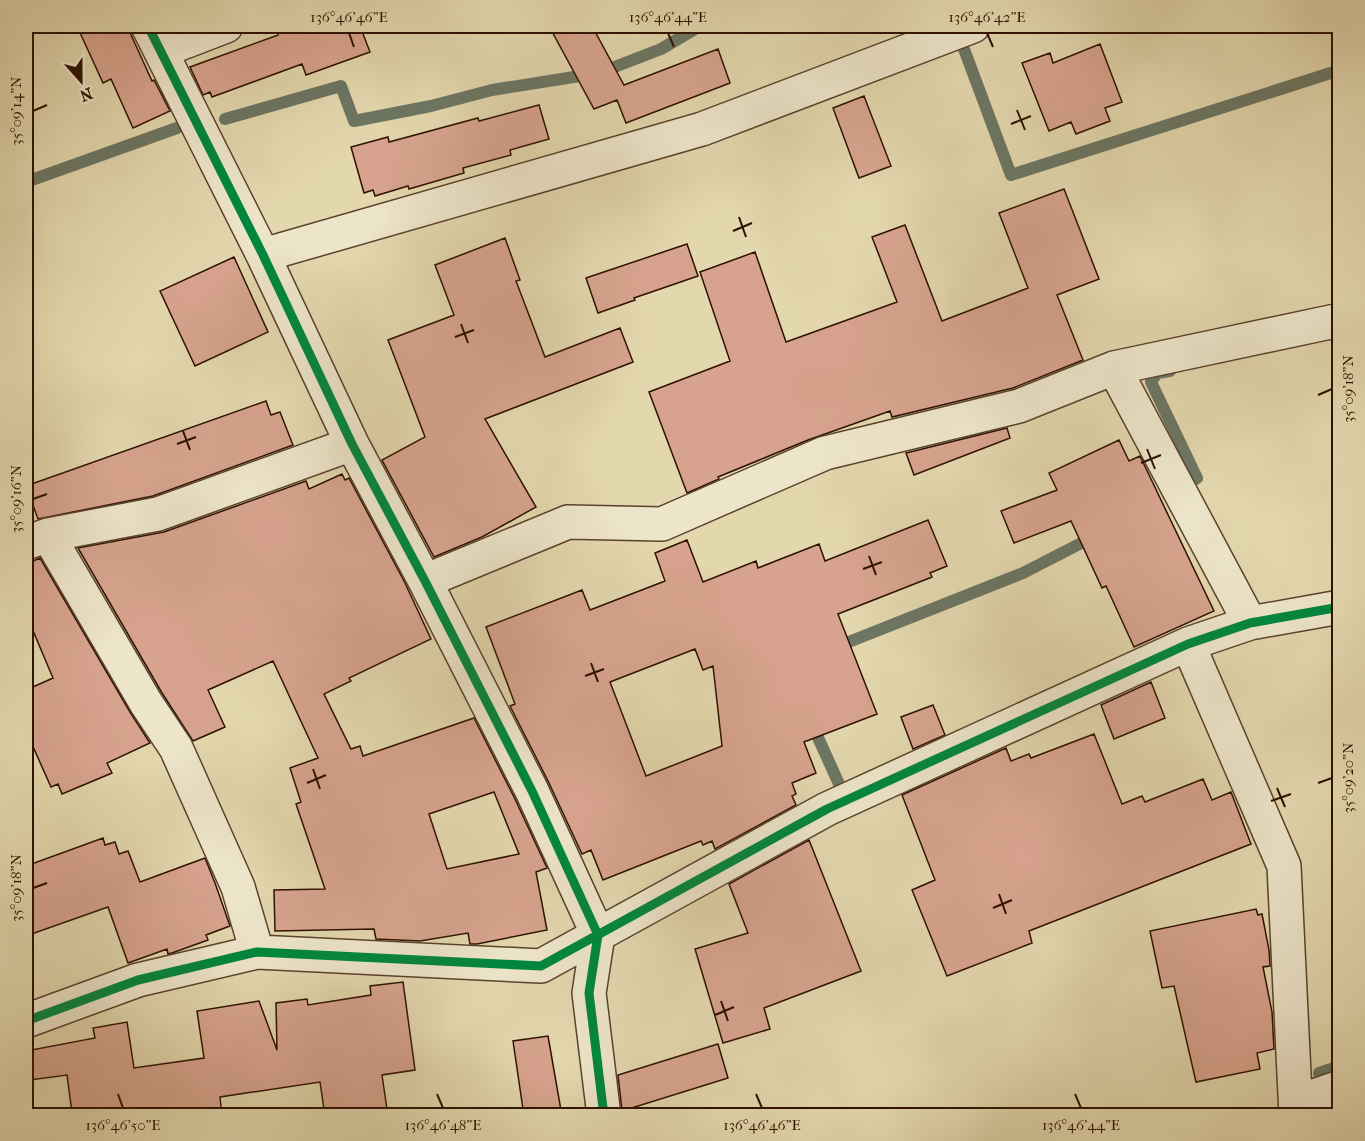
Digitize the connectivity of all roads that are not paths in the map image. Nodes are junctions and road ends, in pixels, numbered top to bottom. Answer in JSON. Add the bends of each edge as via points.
{"nodes":[{"id":1,"x":226,"y":26,"type":"edge"},
{"id":2,"x":973,"y":26,"type":"edge"},
{"id":3,"x":154,"y":38,"type":"edge"},
{"id":4,"x":263,"y":255,"type":"junction"},
{"id":5,"x":1340,"y":320,"type":"edge"},
{"id":6,"x":1114,"y":368,"type":"junction"},
{"id":7,"x":352,"y":444,"type":"junction"},
{"id":8,"x":37,"y":539,"type":"edge"},
{"id":9,"x":425,"y":581,"type":"junction"},
{"id":10,"x":1340,"y":607,"type":"edge"},
{"id":11,"x":1250,"y":623,"type":"junction"},
{"id":12,"x":1188,"y":644,"type":"junction"},
{"id":13,"x":598,"y":935,"type":"junction"},
{"id":14,"x":256,"y":952,"type":"junction"},
{"id":15,"x":26,"y":1021,"type":"edge"},
{"id":16,"x":1340,"y":1087,"type":"edge"},
{"id":17,"x":1296,"y":1109,"type":"edge"},
{"id":18,"x":604,"y":1116,"type":"edge"}],
"edges":[{"from":1,"to":3,"type":"street"},
{"from":2,"to":4,"type":"street","via":[[702,129]]},
{"from":3,"to":4,"type":"street"},
{"from":4,"to":7,"type":"street"},
{"from":5,"to":6,"type":"street"},
{"from":6,"to":9,"type":"street","via":[[1019,406],[825,453],[662,524],[568,522]]},
{"from":6,"to":11,"type":"street"},
{"from":7,"to":8,"type":"street","via":[[158,514]]},
{"from":7,"to":9,"type":"street"},
{"from":8,"to":14,"type":"street","via":[[176,748],[238,887]]},
{"from":9,"to":13,"type":"street","via":[[532,791]]},
{"from":10,"to":11,"type":"street"},
{"from":11,"to":12,"type":"street"},
{"from":12,"to":13,"type":"street","via":[[827,809]]},
{"from":12,"to":17,"type":"street","via":[[1284,866]]},
{"from":13,"to":14,"type":"street","via":[[541,966]]},
{"from":13,"to":18,"type":"street","via":[[589,993]]},
{"from":14,"to":15,"type":"street","via":[[138,980]]},
{"from":16,"to":17,"type":"street"}]}
